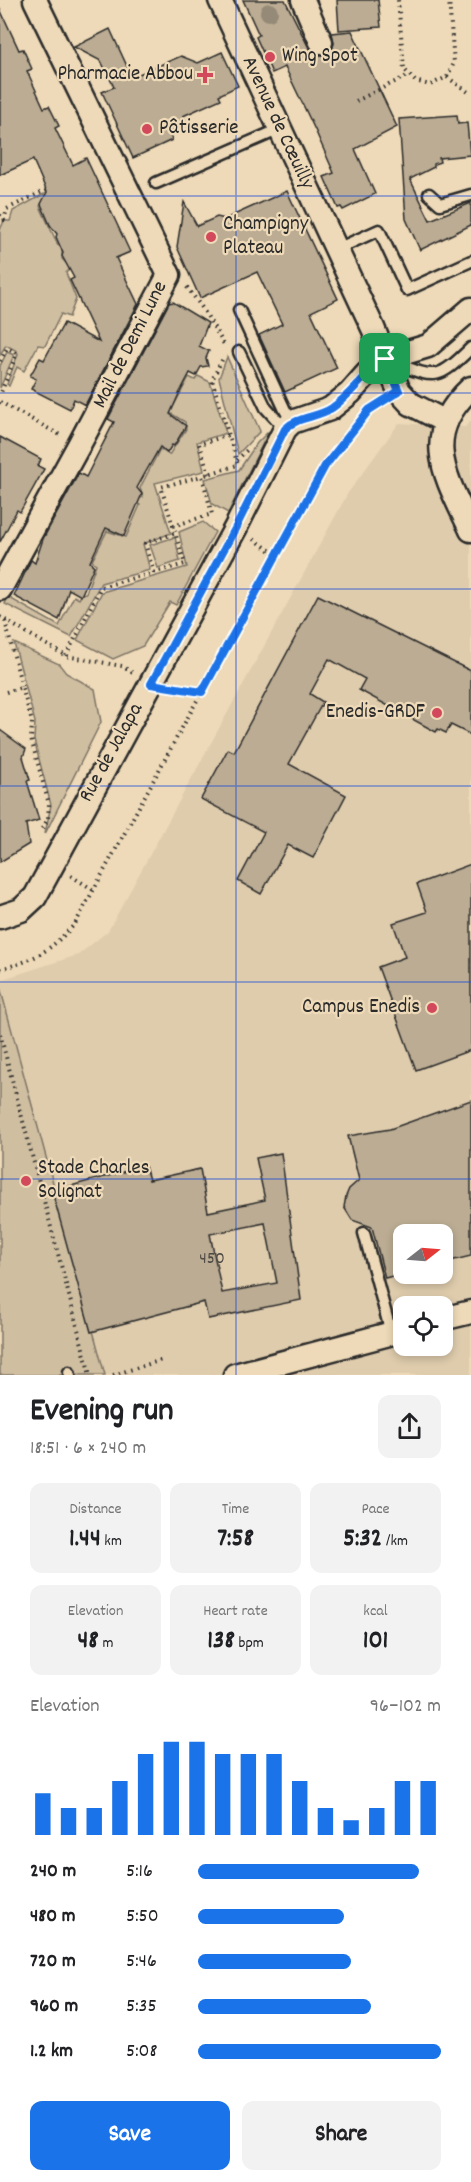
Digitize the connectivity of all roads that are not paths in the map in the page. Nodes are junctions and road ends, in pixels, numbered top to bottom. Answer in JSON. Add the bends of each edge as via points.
{"nodes":[{"id":1,"x":35,"y":0,"type":"edge"},
{"id":2,"x":220,"y":0,"type":"edge"},
{"id":3,"x":303,"y":0,"type":"edge"},
{"id":4,"x":321,"y":42,"type":"dead end"},
{"id":5,"x":280,"y":129,"type":"junction"},
{"id":6,"x":156,"y":183,"type":"dead end"},
{"id":7,"x":429,"y":194,"type":"dead end"},
{"id":8,"x":471,"y":195,"type":"edge"},
{"id":9,"x":337,"y":249,"type":"junction"},
{"id":10,"x":471,"y":261,"type":"edge"},
{"id":11,"x":239,"y":309,"type":"dead end"},
{"id":12,"x":471,"y":309,"type":"edge"},
{"id":13,"x":471,"y":348,"type":"edge"},
{"id":14,"x":239,"y":352,"type":"dead end"},
{"id":15,"x":385,"y":359,"type":"junction"},
{"id":16,"x":471,"y":388,"type":"edge"},
{"id":17,"x":446,"y":422,"type":"junction"},
{"id":18,"x":288,"y":425,"type":"junction"},
{"id":19,"x":471,"y":530,"type":"edge"},
{"id":20,"x":0,"y":589,"type":"edge"},
{"id":21,"x":0,"y":917,"type":"edge"},
{"id":22,"x":364,"y":1233,"type":"dead end"},
{"id":23,"x":471,"y":1312,"type":"edge"},
{"id":24,"x":453,"y":1316,"type":"edge"},
{"id":25,"x":393,"y":1320,"type":"edge"},
{"id":26,"x":393,"y":1333,"type":"edge"},
{"id":27,"x":259,"y":1372,"type":"edge"},
{"id":28,"x":235,"y":1375,"type":"edge"}],
"edges":[{"from":1,"to":20,"type":"street","name":"Mail de Demi Lune","via":[[169,275]]},
{"from":2,"to":5,"type":"street","name":"Avenue de Cœuilly"},
{"from":3,"to":4,"type":"street"},
{"from":5,"to":6,"type":"lane"},
{"from":5,"to":9,"type":"street","name":"Avenue de Cœuilly"},
{"from":7,"to":8,"type":"lane","via":[[440,204]]},
{"from":9,"to":10,"type":"lane","via":[[379,230],[407,290]]},
{"from":9,"to":15,"type":"street","name":"Avenue de Cœuilly"},
{"from":11,"to":18,"type":"lane","via":[[285,410]]},
{"from":12,"to":15,"type":"street","via":[[428,346]]},
{"from":13,"to":15,"type":"lane","via":[[448,371],[429,375]]},
{"from":14,"to":18,"type":"lane","via":[[266,408]]},
{"from":15,"to":17,"type":"street","name":"Avenue de Cœuilly","via":[[399,391],[411,404]]},
{"from":15,"to":18,"type":"street","via":[[330,409]]},
{"from":16,"to":17,"type":"street"},
{"from":17,"to":19,"type":"street","via":[[440,438],[443,466]]},
{"from":18,"to":21,"type":"street","name":"Rue de Jalapa","via":[[35,897],[21,910]]},
{"from":22,"to":25,"type":"lane"},
{"from":23,"to":24,"type":"street"},
{"from":26,"to":27,"type":"street"},
{"from":27,"to":28,"type":"street"}]}
